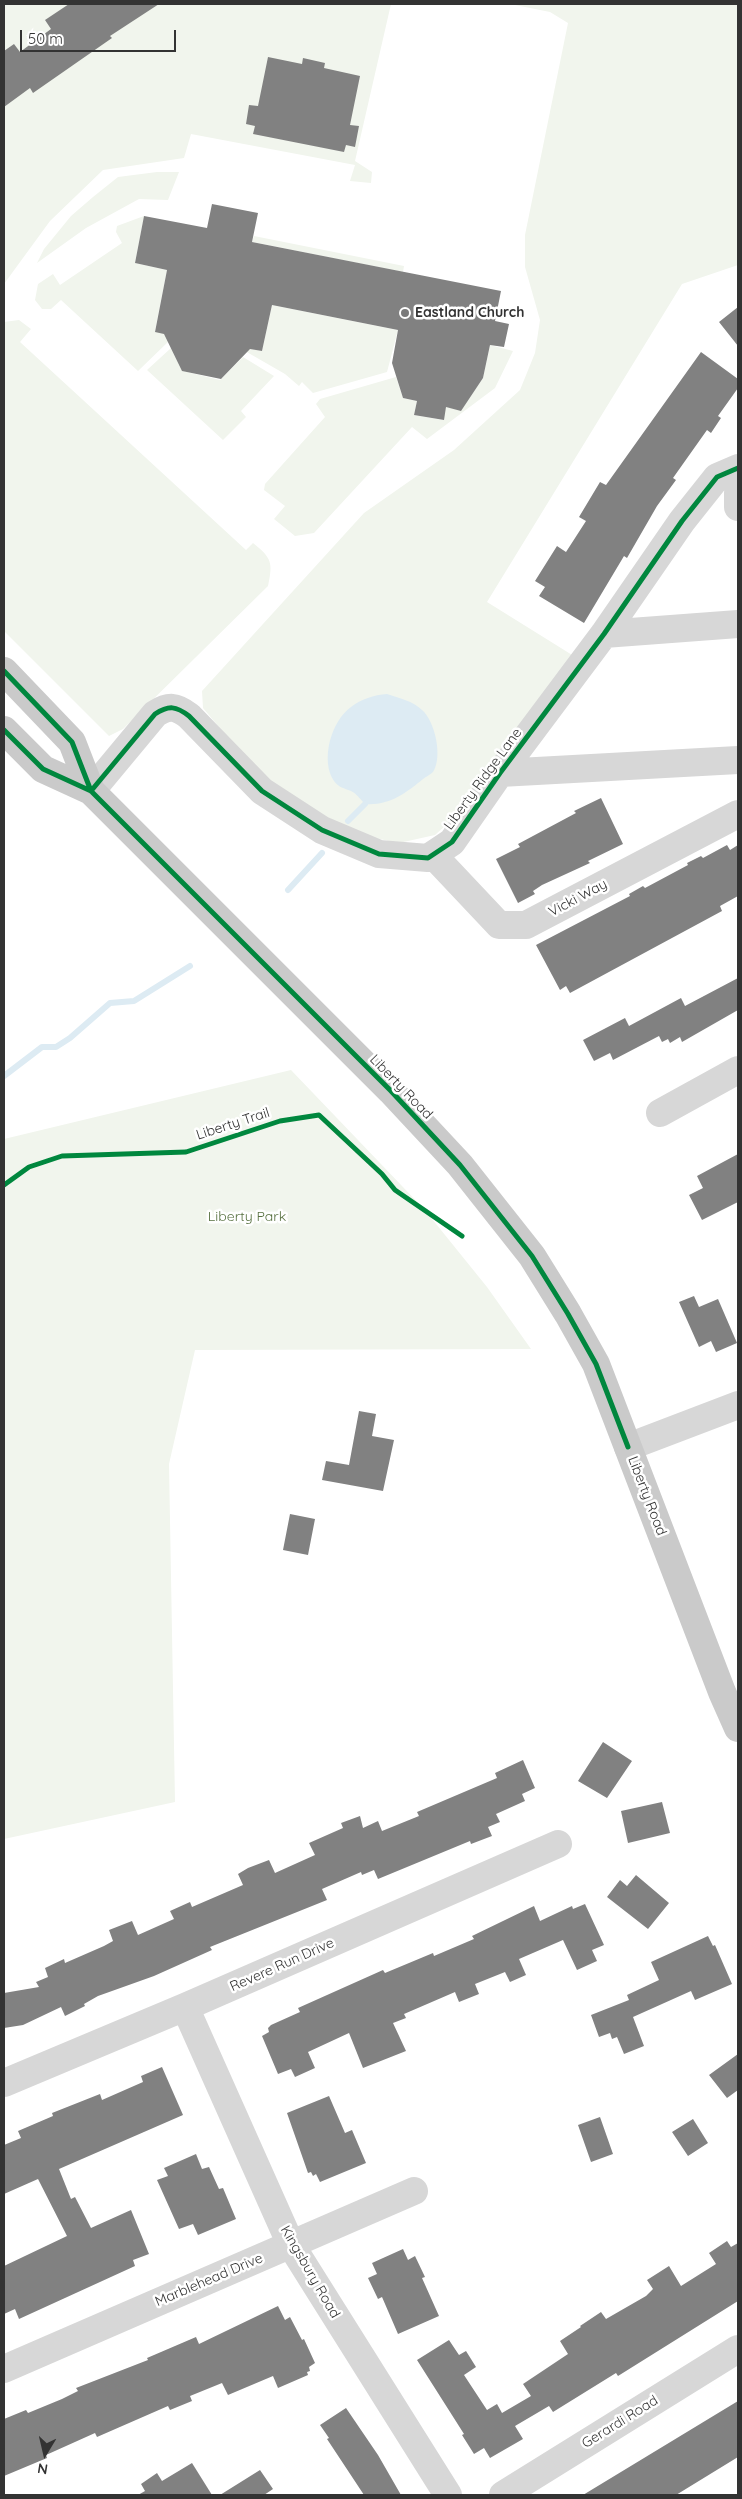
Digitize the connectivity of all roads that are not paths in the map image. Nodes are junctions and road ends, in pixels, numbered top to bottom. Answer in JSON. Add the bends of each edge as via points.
{"nodes":[{"id":1,"x":738,"y":468,"type":"edge"},
{"id":2,"x":738,"y":494,"type":"edge"},
{"id":3,"x":738,"y":507,"type":"edge"},
{"id":4,"x":738,"y":624,"type":"edge"},
{"id":5,"x":604,"y":634,"type":"junction"},
{"id":6,"x":4,"y":671,"type":"edge"},
{"id":7,"x":4,"y":730,"type":"edge"},
{"id":8,"x":738,"y":760,"type":"edge"},
{"id":9,"x":500,"y":772,"type":"junction"},
{"id":10,"x":91,"y":791,"type":"junction"},
{"id":11,"x":738,"y":814,"type":"edge"},
{"id":12,"x":433,"y":855,"type":"junction"},
{"id":13,"x":738,"y":1070,"type":"edge"},
{"id":14,"x":660,"y":1113,"type":"dead end"},
{"id":15,"x":738,"y":1405,"type":"edge"},
{"id":16,"x":628,"y":1447,"type":"junction"},
{"id":17,"x":738,"y":1728,"type":"edge"},
{"id":18,"x":558,"y":1844,"type":"dead end"},
{"id":19,"x":185,"y":2008,"type":"junction"},
{"id":20,"x":4,"y":2083,"type":"edge"},
{"id":21,"x":414,"y":2191,"type":"dead end"},
{"id":22,"x":291,"y":2245,"type":"junction"},
{"id":23,"x":738,"y":2350,"type":"edge"},
{"id":24,"x":4,"y":2369,"type":"edge"},
{"id":25,"x":448,"y":2495,"type":"edge"},
{"id":26,"x":503,"y":2495,"type":"edge"}],
"edges":[{"from":1,"to":5,"type":"street","name":"Liberty Ridge Lane","via":[[717,477],[682,521]]},
{"from":2,"to":3,"type":"street"},
{"from":4,"to":5,"type":"street"},
{"from":5,"to":9,"type":"street","name":"Liberty Ridge Lane"},
{"from":6,"to":10,"type":"main road","name":"Liberty Road","via":[[72,742]]},
{"from":7,"to":10,"type":"main road","name":"Liberty Road","via":[[43,769]]},
{"from":8,"to":9,"type":"street"},
{"from":9,"to":12,"type":"street","name":"Liberty Ridge Lane","via":[[452,842]]},
{"from":10,"to":12,"type":"street","via":[[155,714],[166,707],[178,708],[262,791],[322,830],[380,854],[428,858]]},
{"from":10,"to":16,"type":"main road","name":"Liberty Road","via":[[460,1164],[532,1256],[568,1314],[596,1364]]},
{"from":11,"to":12,"type":"street","name":"Vicki Way","via":[[526,925],[499,924]]},
{"from":13,"to":14,"type":"street"},
{"from":15,"to":16,"type":"street"},
{"from":16,"to":17,"type":"main road","name":"Liberty Road"},
{"from":18,"to":19,"type":"street","name":"Revere Run Drive"},
{"from":19,"to":20,"type":"street","name":"Revere Run Drive"},
{"from":19,"to":22,"type":"street","name":"Kingsbury Road"},
{"from":21,"to":22,"type":"street","name":"Marblehead Drive"},
{"from":22,"to":24,"type":"street","name":"Marblehead Drive"},
{"from":22,"to":25,"type":"street","name":"Kingsbury Road"},
{"from":23,"to":26,"type":"street","name":"Gerardi Road"}]}
